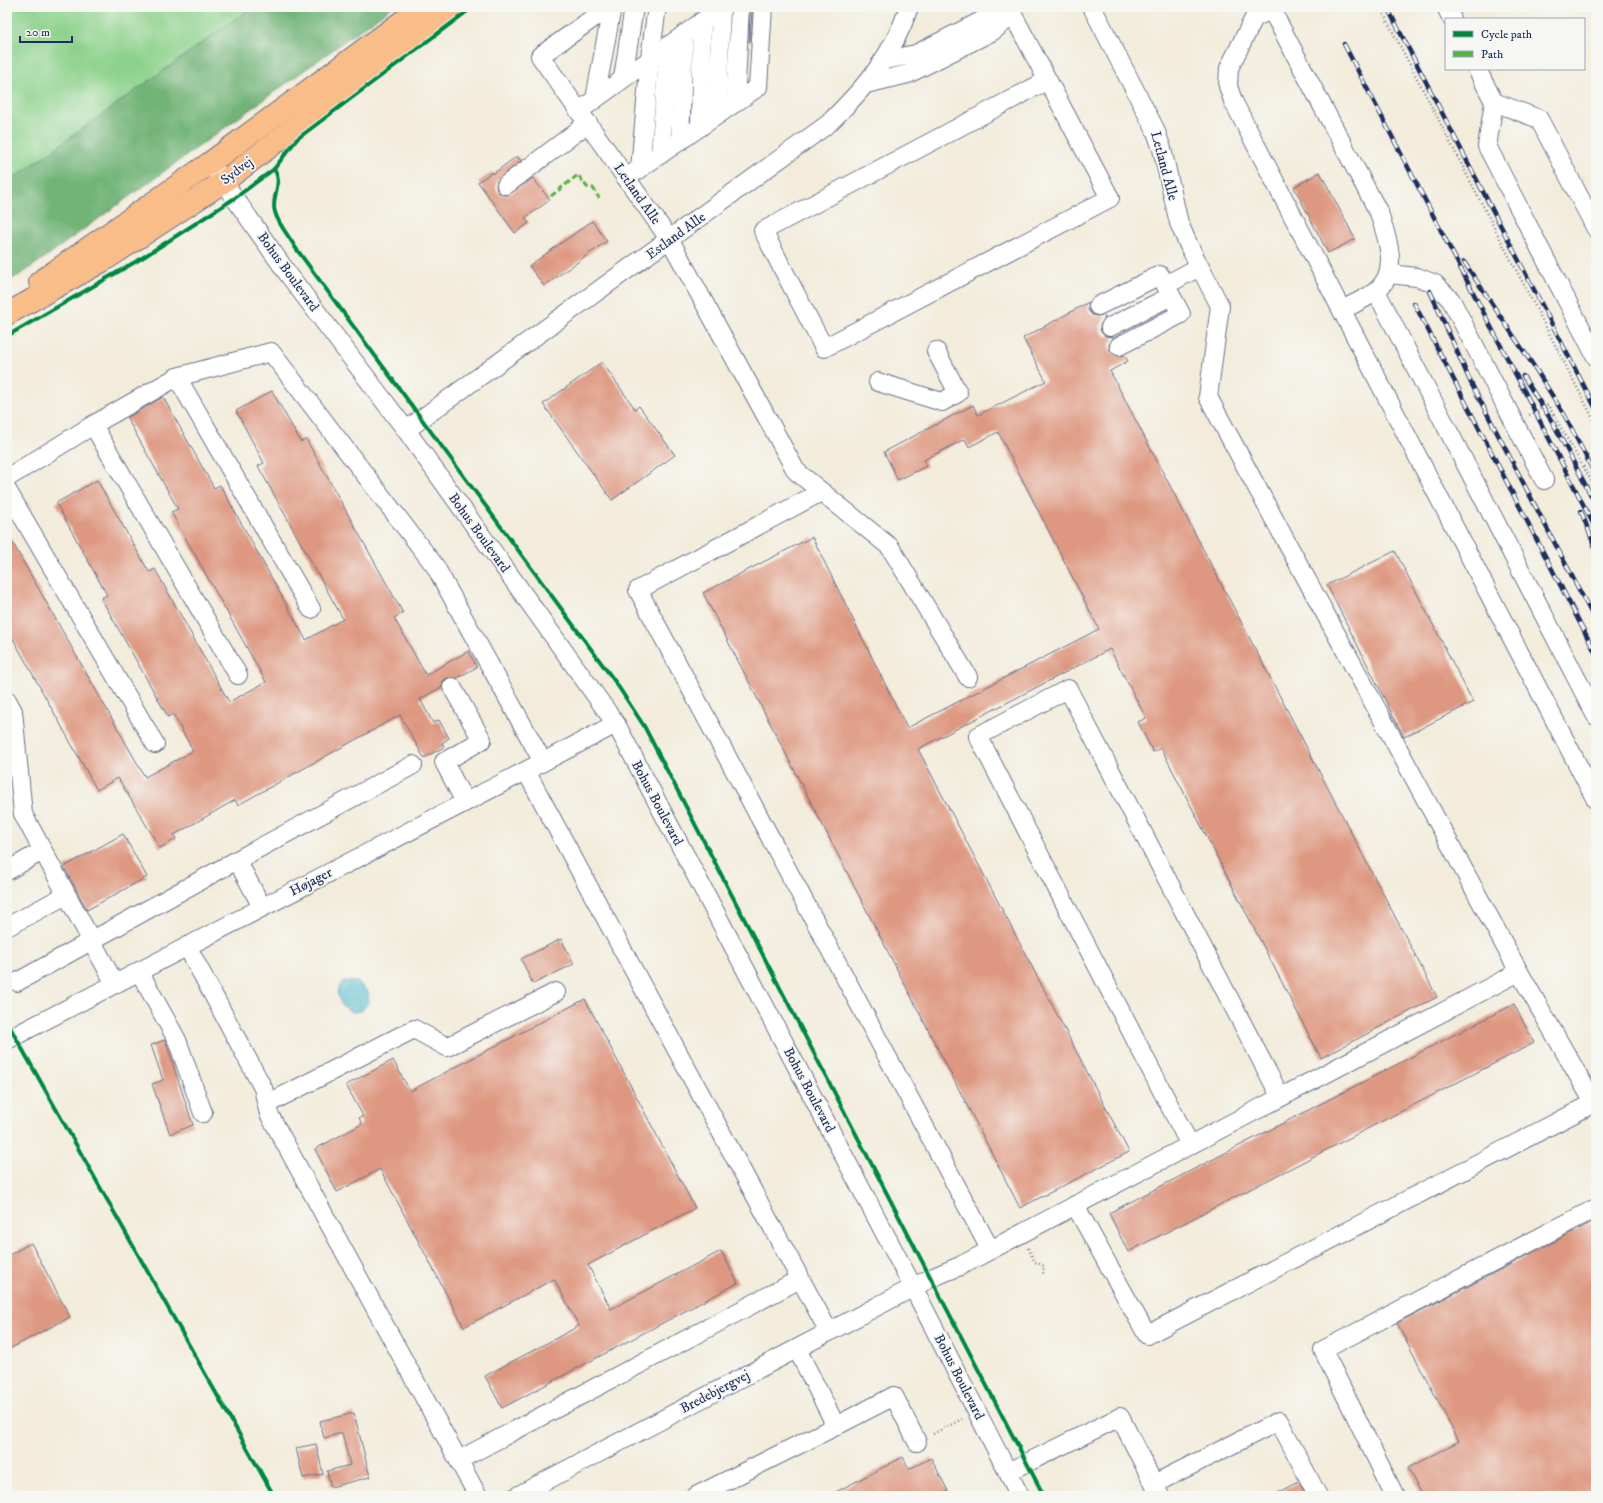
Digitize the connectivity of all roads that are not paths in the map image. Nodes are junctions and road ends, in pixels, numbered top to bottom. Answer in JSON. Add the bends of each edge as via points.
{"nodes":[{"id":1,"x":422,"y":7,"type":"edge"},
{"id":2,"x":454,"y":7,"type":"edge"},
{"id":3,"x":609,"y":7,"type":"edge"},
{"id":4,"x":612,"y":7,"type":"edge"},
{"id":5,"x":623,"y":7,"type":"edge"},
{"id":6,"x":634,"y":7,"type":"edge"},
{"id":7,"x":645,"y":7,"type":"edge"},
{"id":8,"x":657,"y":7,"type":"edge"},
{"id":9,"x":669,"y":7,"type":"edge"},
{"id":10,"x":721,"y":7,"type":"edge"},
{"id":11,"x":740,"y":7,"type":"edge"},
{"id":12,"x":763,"y":7,"type":"edge"},
{"id":13,"x":909,"y":7,"type":"edge"},
{"id":14,"x":1092,"y":7,"type":"edge"},
{"id":15,"x":1446,"y":7,"type":"edge"},
{"id":16,"x":1273,"y":8,"type":"edge"},
{"id":17,"x":1014,"y":15,"type":"junction"},
{"id":18,"x":1452,"y":18,"type":"edge"},
{"id":19,"x":702,"y":21,"type":"junction"},
{"id":20,"x":684,"y":34,"type":"junction"},
{"id":21,"x":655,"y":55,"type":"junction"},
{"id":22,"x":885,"y":60,"type":"junction"},
{"id":23,"x":1478,"y":70,"type":"edge"},
{"id":24,"x":1048,"y":80,"type":"junction"},
{"id":25,"x":866,"y":84,"type":"junction"},
{"id":26,"x":609,"y":88,"type":"junction"},
{"id":27,"x":1494,"y":102,"type":"junction"},
{"id":28,"x":735,"y":103,"type":"junction"},
{"id":29,"x":717,"y":115,"type":"junction"},
{"id":30,"x":584,"y":117,"type":"junction"},
{"id":31,"x":700,"y":127,"type":"junction"},
{"id":32,"x":680,"y":141,"type":"junction"},
{"id":33,"x":660,"y":155,"type":"junction"},
{"id":34,"x":210,"y":163,"type":"junction"},
{"id":35,"x":633,"y":174,"type":"junction"},
{"id":36,"x":223,"y":182,"type":"junction"},
{"id":37,"x":506,"y":185,"type":"dead end"},
{"id":38,"x":1596,"y":230,"type":"edge"},
{"id":39,"x":670,"y":240,"type":"junction"},
{"id":40,"x":1199,"y":267,"type":"junction"},
{"id":41,"x":1389,"y":274,"type":"junction"},
{"id":42,"x":1376,"y":291,"type":"junction"},
{"id":43,"x":1171,"y":295,"type":"junction"},
{"id":44,"x":7,"y":305,"type":"edge"},
{"id":45,"x":1098,"y":306,"type":"dead end"},
{"id":46,"x":1342,"y":310,"type":"junction"},
{"id":47,"x":7,"y":314,"type":"edge"},
{"id":48,"x":1115,"y":337,"type":"dead end"},
{"id":49,"x":936,"y":351,"type":"dead end"},
{"id":50,"x":1596,"y":357,"type":"edge"},
{"id":51,"x":177,"y":377,"type":"junction"},
{"id":52,"x":878,"y":382,"type":"dead end"},
{"id":53,"x":93,"y":425,"type":"junction"},
{"id":54,"x":406,"y":430,"type":"junction"},
{"id":55,"x":7,"y":478,"type":"edge"},
{"id":56,"x":1544,"y":480,"type":"dead end"},
{"id":57,"x":7,"y":490,"type":"edge"},
{"id":58,"x":822,"y":492,"type":"junction"},
{"id":59,"x":311,"y":609,"type":"dead end"},
{"id":60,"x":238,"y":675,"type":"dead end"},
{"id":61,"x":968,"y":677,"type":"dead end"},
{"id":62,"x":452,"y":687,"type":"dead end"},
{"id":63,"x":7,"y":700,"type":"edge"},
{"id":64,"x":1596,"y":716,"type":"edge"},
{"id":65,"x":616,"y":724,"type":"junction"},
{"id":66,"x":155,"y":744,"type":"dead end"},
{"id":67,"x":543,"y":762,"type":"junction"},
{"id":68,"x":413,"y":765,"type":"dead end"},
{"id":69,"x":526,"y":771,"type":"junction"},
{"id":70,"x":1596,"y":800,"type":"edge"},
{"id":71,"x":465,"y":802,"type":"junction"},
{"id":72,"x":42,"y":851,"type":"junction"},
{"id":73,"x":237,"y":860,"type":"junction"},
{"id":74,"x":7,"y":871,"type":"edge"},
{"id":75,"x":66,"y":894,"type":"junction"},
{"id":76,"x":262,"y":907,"type":"junction"},
{"id":77,"x":7,"y":927,"type":"edge"},
{"id":78,"x":91,"y":941,"type":"junction"},
{"id":79,"x":187,"y":946,"type":"junction"},
{"id":80,"x":139,"y":971,"type":"junction"},
{"id":81,"x":1519,"y":972,"type":"junction"},
{"id":82,"x":17,"y":982,"type":"dead end"},
{"id":83,"x":115,"y":984,"type":"junction"},
{"id":84,"x":556,"y":992,"type":"dead end"},
{"id":85,"x":7,"y":1040,"type":"edge"},
{"id":86,"x":1280,"y":1096,"type":"junction"},
{"id":87,"x":267,"y":1104,"type":"junction"},
{"id":88,"x":204,"y":1113,"type":"dead end"},
{"id":89,"x":1190,"y":1145,"type":"junction"},
{"id":90,"x":1075,"y":1205,"type":"junction"},
{"id":91,"x":1596,"y":1208,"type":"edge"},
{"id":92,"x":990,"y":1249,"type":"junction"},
{"id":93,"x":800,"y":1279,"type":"junction"},
{"id":94,"x":913,"y":1287,"type":"junction"},
{"id":95,"x":829,"y":1332,"type":"junction"},
{"id":96,"x":797,"y":1348,"type":"junction"},
{"id":97,"x":836,"y":1426,"type":"junction"},
{"id":98,"x":917,"y":1442,"type":"road end"},
{"id":99,"x":459,"y":1460,"type":"junction"},
{"id":100,"x":1008,"y":1472,"type":"junction"},
{"id":101,"x":1157,"y":1490,"type":"edge"},
{"id":102,"x":527,"y":1494,"type":"edge"},
{"id":103,"x":478,"y":1496,"type":"edge"},
{"id":104,"x":696,"y":1496,"type":"edge"},
{"id":105,"x":1020,"y":1496,"type":"edge"},
{"id":106,"x":1318,"y":1496,"type":"edge"},
{"id":107,"x":1395,"y":1496,"type":"edge"}],
"edges":[{"from":1,"to":34,"type":"main road","name":"Sydvej"},
{"from":2,"to":36,"type":"main road","name":"Sydvej"},
{"from":3,"to":30,"type":"street","name":"Letland Alle","via":[[540,56]]},
{"from":4,"to":26,"type":"street"},
{"from":5,"to":26,"type":"street"},
{"from":6,"to":26,"type":"street"},
{"from":7,"to":21,"type":"street"},
{"from":8,"to":21,"type":"street"},
{"from":9,"to":21,"type":"street"},
{"from":10,"to":19,"type":"street"},
{"from":10,"to":29,"type":"street"},
{"from":11,"to":28,"type":"street"},
{"from":12,"to":28,"type":"street","via":[[758,87]]},
{"from":13,"to":22,"type":"street","name":"Estland Alle","via":[[902,28]]},
{"from":14,"to":40,"type":"street","name":"Letland Alle","via":[[1155,129],[1179,223]]},
{"from":15,"to":18,"type":"street"},
{"from":16,"to":41,"type":"street","via":[[1379,213],[1390,248]]},
{"from":16,"to":46,"type":"street","via":[[1254,18],[1229,68],[1228,86],[1233,101]]},
{"from":17,"to":22,"type":"street","via":[[985,18],[916,54]]},
{"from":17,"to":24,"type":"street"},
{"from":17,"to":25,"type":"street","via":[[993,31],[908,74]]},
{"from":19,"to":20,"type":"street"},
{"from":19,"to":31,"type":"street"},
{"from":20,"to":21,"type":"street"},
{"from":20,"to":32,"type":"street"},
{"from":21,"to":26,"type":"street"},
{"from":21,"to":33,"type":"street"},
{"from":21,"to":35,"type":"street"},
{"from":22,"to":25,"type":"street","name":"Estland Alle"},
{"from":23,"to":27,"type":"street"},
{"from":24,"to":24,"type":"street","via":[[1110,198],[824,348],[763,231]]},
{"from":25,"to":39,"type":"street","name":"Estland Alle","via":[[828,124]]},
{"from":26,"to":30,"type":"street"},
{"from":27,"to":38,"type":"street","via":[[1539,119]]},
{"from":27,"to":50,"type":"street","via":[[1487,146]]},
{"from":28,"to":29,"type":"street"},
{"from":29,"to":31,"type":"street"},
{"from":30,"to":35,"type":"street","name":"Letland Alle"},
{"from":30,"to":37,"type":"street"},
{"from":31,"to":32,"type":"street"},
{"from":32,"to":33,"type":"street"},
{"from":33,"to":35,"type":"street"},
{"from":34,"to":36,"type":"street","name":"Bohus Boulevard"},
{"from":34,"to":44,"type":"main road","name":"Sydvej"},
{"from":35,"to":39,"type":"street","name":"Letland Alle"},
{"from":36,"to":47,"type":"main road","name":"Sydvej","via":[[104,260]]},
{"from":36,"to":54,"type":"street","name":"Bohus Boulevard","via":[[288,274]]},
{"from":39,"to":54,"type":"street","name":"Estland Alle"},
{"from":39,"to":58,"type":"street","name":"Letland Alle","via":[[796,470]]},
{"from":40,"to":43,"type":"street"},
{"from":40,"to":81,"type":"street","name":"Letland Alle","via":[[1220,306],[1208,397]]},
{"from":41,"to":42,"type":"street"},
{"from":41,"to":56,"type":"street","via":[[1417,277],[1435,284],[1451,300]]},
{"from":42,"to":46,"type":"street"},
{"from":42,"to":64,"type":"street"},
{"from":43,"to":45,"type":"street","via":[[1160,275]]},
{"from":43,"to":48,"type":"street"},
{"from":46,"to":70,"type":"street"},
{"from":49,"to":52,"type":"street","via":[[958,393],[942,402]]},
{"from":51,"to":53,"type":"street"},
{"from":51,"to":59,"type":"street"},
{"from":51,"to":67,"type":"street","via":[[271,352],[435,566]]},
{"from":53,"to":55,"type":"street"},
{"from":53,"to":60,"type":"street"},
{"from":54,"to":65,"type":"street","name":"Bohus Boulevard"},
{"from":57,"to":66,"type":"street"},
{"from":58,"to":61,"type":"street","name":"Letland Alle","via":[[890,548]]},
{"from":58,"to":92,"type":"street","via":[[638,590]]},
{"from":62,"to":71,"type":"street","via":[[482,740],[444,762]]},
{"from":63,"to":72,"type":"street","via":[[13,711],[23,814]]},
{"from":65,"to":67,"type":"street","name":"Højager"},
{"from":65,"to":94,"type":"street","name":"Bohus Boulevard"},
{"from":67,"to":69,"type":"street","name":"Højager"},
{"from":68,"to":73,"type":"street"},
{"from":69,"to":71,"type":"street","name":"Højager"},
{"from":69,"to":93,"type":"street"},
{"from":71,"to":76,"type":"street","name":"Højager"},
{"from":72,"to":74,"type":"street"},
{"from":72,"to":75,"type":"street"},
{"from":73,"to":76,"type":"street"},
{"from":73,"to":78,"type":"street"},
{"from":75,"to":77,"type":"street"},
{"from":75,"to":78,"type":"street"},
{"from":76,"to":79,"type":"street","name":"Højager"},
{"from":78,"to":82,"type":"street"},
{"from":78,"to":83,"type":"street"},
{"from":79,"to":80,"type":"street","name":"Højager"},
{"from":79,"to":87,"type":"street","via":[[263,1088]]},
{"from":80,"to":83,"type":"street","name":"Højager"},
{"from":80,"to":88,"type":"street","via":[[177,1040]]},
{"from":81,"to":86,"type":"street","name":"Bredebjergvej"},
{"from":81,"to":90,"type":"street","via":[[1594,1103],[1147,1335]]},
{"from":83,"to":85,"type":"street","name":"Højager"},
{"from":84,"to":87,"type":"street","via":[[447,1047],[414,1028]]},
{"from":86,"to":89,"type":"street","name":"Bredebjergvej"},
{"from":86,"to":89,"type":"street","via":[[1068,689],[978,736]]},
{"from":87,"to":99,"type":"street","via":[[269,1114]]},
{"from":89,"to":90,"type":"street","name":"Bredebjergvej"},
{"from":90,"to":92,"type":"street","name":"Bredebjergvej"},
{"from":91,"to":107,"type":"street","via":[[1323,1350]]},
{"from":92,"to":94,"type":"street","name":"Bredebjergvej"},
{"from":93,"to":95,"type":"street"},
{"from":93,"to":99,"type":"street"},
{"from":94,"to":95,"type":"street","name":"Bredebjergvej"},
{"from":94,"to":100,"type":"street","name":"Bohus Boulevard"},
{"from":95,"to":96,"type":"street","name":"Bredebjergvej"},
{"from":96,"to":97,"type":"street"},
{"from":96,"to":102,"type":"street","name":"Bredebjergvej"},
{"from":97,"to":98,"type":"street","via":[[894,1396]]},
{"from":97,"to":104,"type":"street"},
{"from":99,"to":103,"type":"street"},
{"from":100,"to":101,"type":"street","via":[[1120,1417]]},
{"from":100,"to":105,"type":"street","name":"Bohus Boulevard"},
{"from":101,"to":106,"type":"street","via":[[1279,1421]]}]}
